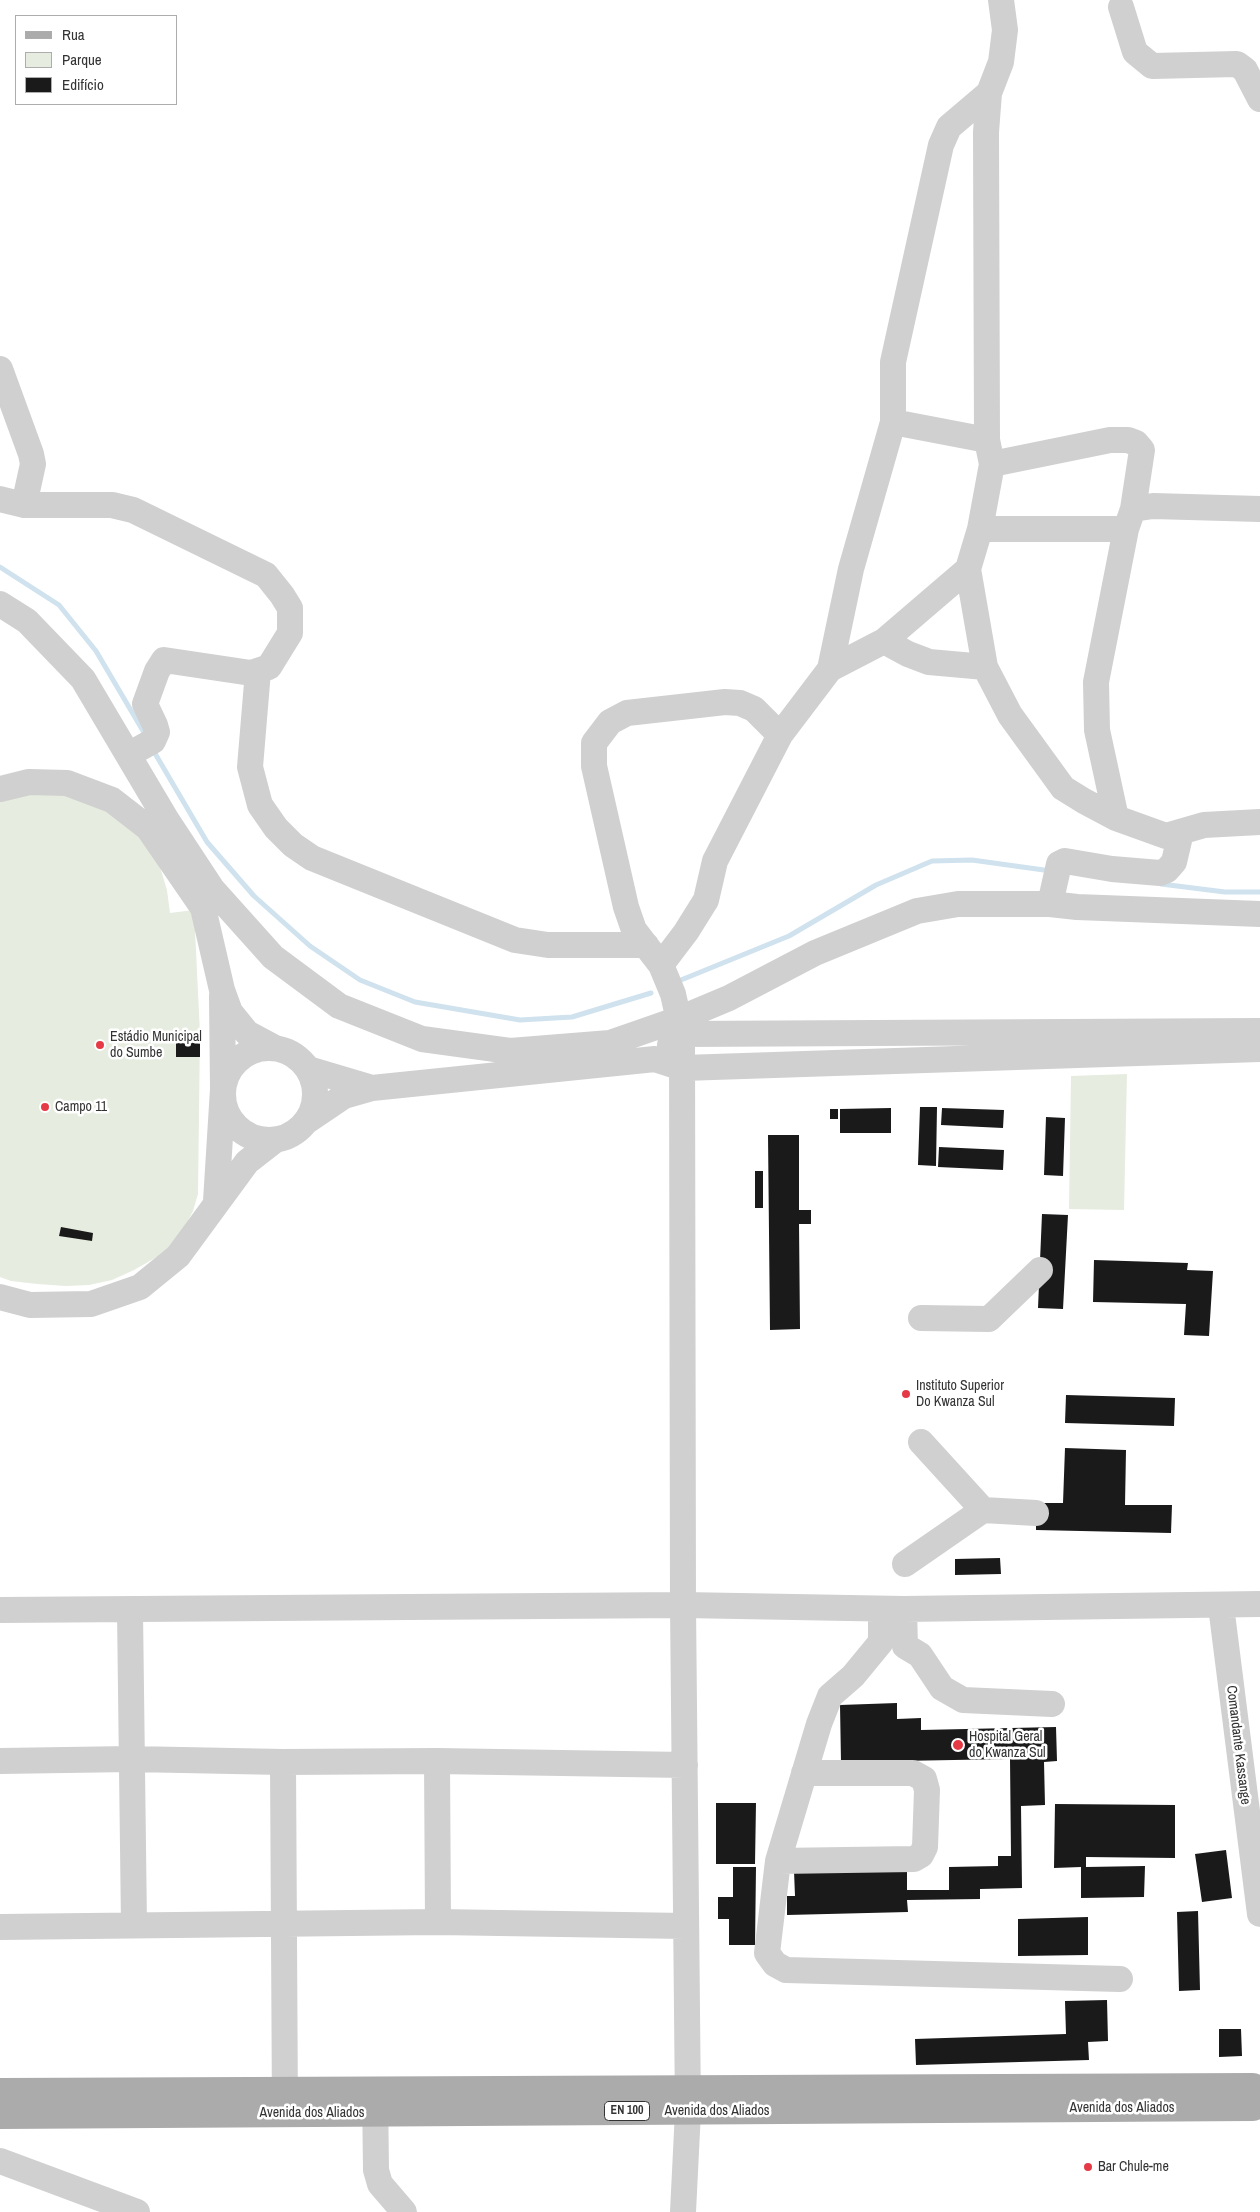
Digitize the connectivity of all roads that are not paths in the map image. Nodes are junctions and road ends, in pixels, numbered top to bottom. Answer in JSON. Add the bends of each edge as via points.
{"nodes":[{"id":1,"x":1001,"y":0,"type":"edge"},
{"id":2,"x":1121,"y":7,"type":"dead end"},
{"id":3,"x":989,"y":93,"type":"junction"},
{"id":4,"x":1260,"y":99,"type":"edge"},
{"id":5,"x":0,"y":369,"type":"edge"},
{"id":6,"x":893,"y":422,"type":"junction"},
{"id":7,"x":990,"y":452,"type":"junction"},
{"id":8,"x":12,"y":502,"type":"edge"},
{"id":9,"x":1260,"y":509,"type":"edge"},
{"id":10,"x":1130,"y":519,"type":"junction"},
{"id":11,"x":980,"y":529,"type":"junction"},
{"id":12,"x":968,"y":569,"type":"junction"},
{"id":13,"x":0,"y":604,"type":"edge"},
{"id":14,"x":884,"y":641,"type":"junction"},
{"id":15,"x":985,"y":667,"type":"junction"},
{"id":16,"x":830,"y":670,"type":"junction"},
{"id":17,"x":258,"y":671,"type":"junction"},
{"id":18,"x":780,"y":735,"type":"junction"},
{"id":19,"x":139,"y":749,"type":"junction"},
{"id":20,"x":0,"y":789,"type":"edge"},
{"id":21,"x":1116,"y":818,"type":"junction"},
{"id":22,"x":1260,"y":822,"type":"edge"},
{"id":23,"x":1181,"y":832,"type":"junction"},
{"id":24,"x":1050,"y":900,"type":"junction"},
{"id":25,"x":1260,"y":914,"type":"edge"},
{"id":26,"x":653,"y":955,"type":"junction"},
{"id":27,"x":222,"y":990,"type":"junction"},
{"id":28,"x":680,"y":1027,"type":"junction"},
{"id":29,"x":1260,"y":1031,"type":"edge"},
{"id":30,"x":276,"y":1048,"type":"junction"},
{"id":31,"x":1260,"y":1050,"type":"edge"},
{"id":32,"x":655,"y":1059,"type":"junction"},
{"id":33,"x":683,"y":1068,"type":"junction"},
{"id":34,"x":308,"y":1069,"type":"junction"},
{"id":35,"x":372,"y":1088,"type":"junction"},
{"id":36,"x":223,"y":1089,"type":"junction"},
{"id":37,"x":307,"y":1121,"type":"junction"},
{"id":38,"x":274,"y":1141,"type":"junction"},
{"id":39,"x":216,"y":1201,"type":"junction"},
{"id":40,"x":1040,"y":1270,"type":"dead end"},
{"id":41,"x":0,"y":1297,"type":"edge"},
{"id":42,"x":921,"y":1318,"type":"dead end"},
{"id":43,"x":921,"y":1442,"type":"dead end"},
{"id":44,"x":984,"y":1510,"type":"junction"},
{"id":45,"x":1036,"y":1512,"type":"dead end"},
{"id":46,"x":905,"y":1564,"type":"dead end"},
{"id":47,"x":1260,"y":1604,"type":"edge"},
{"id":48,"x":683,"y":1605,"type":"junction"},
{"id":49,"x":1221,"y":1606,"type":"junction"},
{"id":50,"x":893,"y":1609,"type":"junction"},
{"id":51,"x":0,"y":1610,"type":"edge"},
{"id":52,"x":130,"y":1611,"type":"junction"},
{"id":53,"x":1052,"y":1704,"type":"dead end"},
{"id":54,"x":131,"y":1759,"type":"junction"},
{"id":55,"x":437,"y":1761,"type":"junction"},
{"id":56,"x":0,"y":1762,"type":"edge"},
{"id":57,"x":283,"y":1762,"type":"junction"},
{"id":58,"x":684,"y":1765,"type":"junction"},
{"id":59,"x":804,"y":1773,"type":"junction"},
{"id":60,"x":778,"y":1861,"type":"junction"},
{"id":61,"x":1260,"y":1914,"type":"edge"},
{"id":62,"x":438,"y":1922,"type":"junction"},
{"id":63,"x":282,"y":1923,"type":"junction"},
{"id":64,"x":134,"y":1925,"type":"junction"},
{"id":65,"x":686,"y":1926,"type":"junction"},
{"id":66,"x":0,"y":1927,"type":"edge"},
{"id":67,"x":1120,"y":1979,"type":"dead end"},
{"id":68,"x":0,"y":2092,"type":"edge"},
{"id":69,"x":1257,"y":2097,"type":"edge"},
{"id":70,"x":687,"y":2100,"type":"junction"},
{"id":71,"x":284,"y":2102,"type":"junction"},
{"id":72,"x":374,"y":2102,"type":"junction"},
{"id":73,"x":0,"y":2115,"type":"edge"},
{"id":74,"x":0,"y":2161,"type":"edge"},
{"id":75,"x":137,"y":2212,"type":"edge"},
{"id":76,"x":404,"y":2212,"type":"edge"},
{"id":77,"x":683,"y":2212,"type":"edge"}],
"edges":[{"from":1,"to":3,"type":"street","via":[[1005,30],[1001,62]]},
{"from":2,"to":4,"type":"street","via":[[1135,52],[1152,66],[1236,64],[1245,70]]},
{"from":3,"to":6,"type":"street","via":[[950,127],[941,145],[893,362]]},
{"from":3,"to":7,"type":"street","via":[[986,132]]},
{"from":5,"to":8,"type":"street","via":[[31,454],[32,474]]},
{"from":6,"to":7,"type":"street"},
{"from":6,"to":16,"type":"street","via":[[851,569]]},
{"from":7,"to":10,"type":"street","via":[[1110,440],[1136,443],[1142,450]]},
{"from":7,"to":11,"type":"street"},
{"from":8,"to":17,"type":"street","via":[[112,505],[133,510],[266,575],[290,608],[291,622],[290,633],[280,652],[269,667]]},
{"from":9,"to":10,"type":"street","via":[[1153,506]]},
{"from":10,"to":11,"type":"street"},
{"from":10,"to":21,"type":"street","via":[[1096,682],[1096,730]]},
{"from":11,"to":12,"type":"street"},
{"from":12,"to":14,"type":"street"},
{"from":12,"to":15,"type":"street"},
{"from":13,"to":19,"type":"street","via":[[27,621],[83,679]]},
{"from":14,"to":15,"type":"street","via":[[928,662]]},
{"from":14,"to":16,"type":"street"},
{"from":15,"to":21,"type":"street","via":[[1010,715],[1063,788]]},
{"from":16,"to":18,"type":"street"},
{"from":17,"to":19,"type":"street","via":[[250,673],[164,660],[145,704],[157,732]]},
{"from":17,"to":26,"type":"street","via":[[250,767],[260,805],[293,845],[312,858],[516,940]]},
{"from":18,"to":26,"type":"street","via":[[715,861],[706,900],[686,932]]},
{"from":18,"to":26,"type":"street","via":[[754,709],[740,703],[725,702],[627,713],[610,722],[594,743],[594,766],[626,907],[634,930]]},
{"from":19,"to":28,"type":"street","via":[[166,819],[212,889],[273,958],[339,1006],[422,1039],[510,1051],[610,1043]]},
{"from":20,"to":27,"type":"street","via":[[29,782],[66,783],[112,800],[148,828],[203,908]]},
{"from":21,"to":23,"type":"street","via":[[1166,836]]},
{"from":22,"to":23,"type":"street","via":[[1204,825]]},
{"from":23,"to":24,"type":"street","via":[[1174,862],[1160,873],[1065,861],[1059,864]]},
{"from":24,"to":25,"type":"street","via":[[1087,907]]},
{"from":24,"to":28,"type":"street","via":[[958,904],[917,911],[815,953]]},
{"from":26,"to":28,"type":"street","via":[[673,994]]},
{"from":27,"to":30,"type":"street","via":[[230,1012],[248,1034]]},
{"from":27,"to":36,"type":"street"},
{"from":28,"to":29,"type":"street"},
{"from":28,"to":32,"type":"street"},
{"from":28,"to":33,"type":"street"},
{"from":30,"to":34,"type":"street","via":[[290,1052]]},
{"from":30,"to":36,"type":"street","via":[[250,1052],[232,1066]]},
{"from":31,"to":33,"type":"street"},
{"from":32,"to":33,"type":"street"},
{"from":32,"to":35,"type":"street"},
{"from":33,"to":48,"type":"street"},
{"from":34,"to":35,"type":"street"},
{"from":34,"to":37,"type":"street","via":[[316,1096]]},
{"from":35,"to":37,"type":"street","via":[[344,1096]]},
{"from":36,"to":38,"type":"street","via":[[224,1104],[235,1126],[253,1138]]},
{"from":36,"to":39,"type":"street"},
{"from":37,"to":38,"type":"street","via":[[294,1133]]},
{"from":38,"to":39,"type":"street","via":[[247,1162]]},
{"from":39,"to":41,"type":"street","via":[[178,1256],[140,1287],[90,1304],[30,1305]]},
{"from":40,"to":42,"type":"street","via":[[989,1319]]},
{"from":43,"to":44,"type":"street"},
{"from":44,"to":45,"type":"street"},
{"from":44,"to":46,"type":"street"},
{"from":47,"to":49,"type":"street"},
{"from":48,"to":50,"type":"street"},
{"from":48,"to":52,"type":"street"},
{"from":48,"to":58,"type":"street"},
{"from":49,"to":50,"type":"street"},
{"from":49,"to":61,"type":"street","name":"Comandante Kassange"},
{"from":50,"to":53,"type":"street","via":[[905,1646],[920,1655],[942,1688],[963,1700]]},
{"from":50,"to":59,"type":"street","via":[[881,1642],[853,1676],[830,1696]]},
{"from":51,"to":52,"type":"street"},
{"from":52,"to":54,"type":"street"},
{"from":54,"to":56,"type":"street"},
{"from":54,"to":57,"type":"street"},
{"from":54,"to":64,"type":"street"},
{"from":55,"to":57,"type":"street"},
{"from":55,"to":58,"type":"street"},
{"from":55,"to":62,"type":"street"},
{"from":57,"to":63,"type":"street"},
{"from":58,"to":65,"type":"street"},
{"from":59,"to":60,"type":"street"},
{"from":59,"to":60,"type":"street","via":[[913,1773],[924,1779],[925,1847],[914,1859]]},
{"from":60,"to":67,"type":"street","via":[[767,1953],[775,1964],[786,1970]]},
{"from":62,"to":63,"type":"street"},
{"from":62,"to":65,"type":"street"},
{"from":63,"to":64,"type":"street"},
{"from":63,"to":71,"type":"street"},
{"from":64,"to":66,"type":"street"},
{"from":65,"to":70,"type":"street"},
{"from":68,"to":71,"type":"main road","name":"Avenida dos Aliados","number":"EN 100"},
{"from":69,"to":70,"type":"main road","name":"Avenida dos Aliados","number":"EN 100"},
{"from":70,"to":72,"type":"main road","name":"Avenida dos Aliados","number":"EN 100"},
{"from":70,"to":77,"type":"street"},
{"from":71,"to":72,"type":"main road","name":"Avenida dos Aliados","number":"EN 100"},
{"from":71,"to":73,"type":"main road","name":"Avenida dos Aliados","number":"EN 100"},
{"from":72,"to":76,"type":"street","via":[[376,2170],[380,2184]]},
{"from":74,"to":75,"type":"street"}]}
